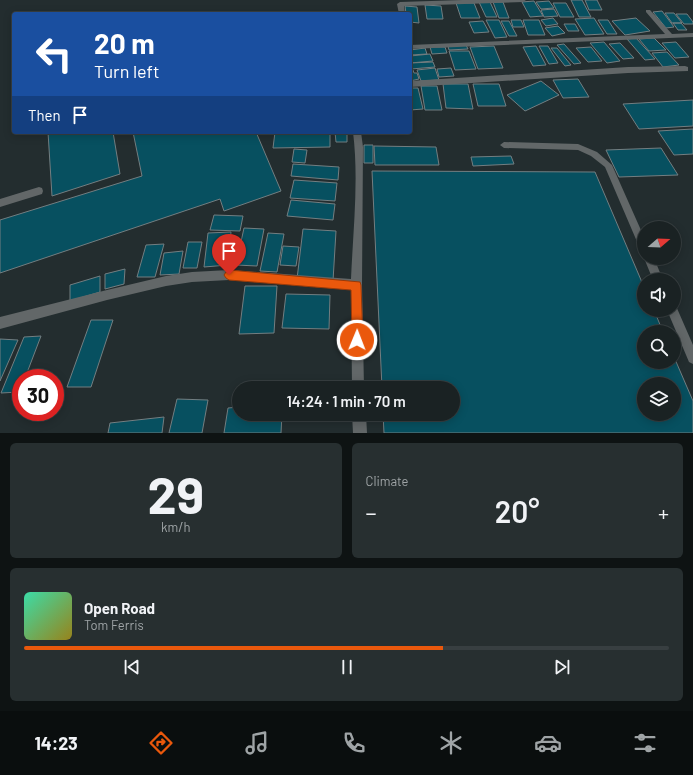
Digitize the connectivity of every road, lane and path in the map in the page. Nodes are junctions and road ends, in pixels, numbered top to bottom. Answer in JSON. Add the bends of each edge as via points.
{"nodes":[{"id":1,"x":523,"y":0,"type":"edge"},
{"id":2,"x":455,"y":1,"type":"edge"},
{"id":3,"x":400,"y":2,"type":"edge"},
{"id":4,"x":648,"y":11,"type":"dead end"},
{"id":5,"x":402,"y":12,"type":"edge"},
{"id":6,"x":669,"y":35,"type":"junction"},
{"id":7,"x":693,"y":35,"type":"edge"},
{"id":8,"x":412,"y":47,"type":"edge"},
{"id":9,"x":685,"y":69,"type":"dead end"},
{"id":10,"x":412,"y":84,"type":"edge"},
{"id":11,"x":358,"y":134,"type":"edge"},
{"id":12,"x":504,"y":145,"type":"dead end"},
{"id":13,"x":39,"y":192,"type":"dead end"},
{"id":14,"x":0,"y":203,"type":"edge"},
{"id":15,"x":637,"y":232,"type":"edge"},
{"id":16,"x":356,"y":285,"type":"junction"},
{"id":17,"x":675,"y":317,"type":"edge"},
{"id":18,"x":0,"y":323,"type":"edge"},
{"id":19,"x":693,"y":358,"type":"edge"},
{"id":20,"x":358,"y":381,"type":"edge"},
{"id":21,"x":359,"y":421,"type":"edge"},
{"id":22,"x":360,"y":433,"type":"edge"}],
"edges":[{"from":1,"to":2,"type":"street"},
{"from":2,"to":3,"type":"street"},
{"from":3,"to":5,"type":"street"},
{"from":4,"to":6,"type":"street"},
{"from":6,"to":7,"type":"street"},
{"from":6,"to":8,"type":"street"},
{"from":9,"to":10,"type":"street","via":[[628,70]]},
{"from":11,"to":16,"type":"street"},
{"from":12,"to":15,"type":"lane","via":[[578,147],[602,158],[608,165]]},
{"from":13,"to":14,"type":"lane"},
{"from":16,"to":18,"type":"street","via":[[229,275],[192,277],[114,293]]},
{"from":16,"to":20,"type":"street"},
{"from":17,"to":19,"type":"lane"},
{"from":21,"to":22,"type":"street"}]}
